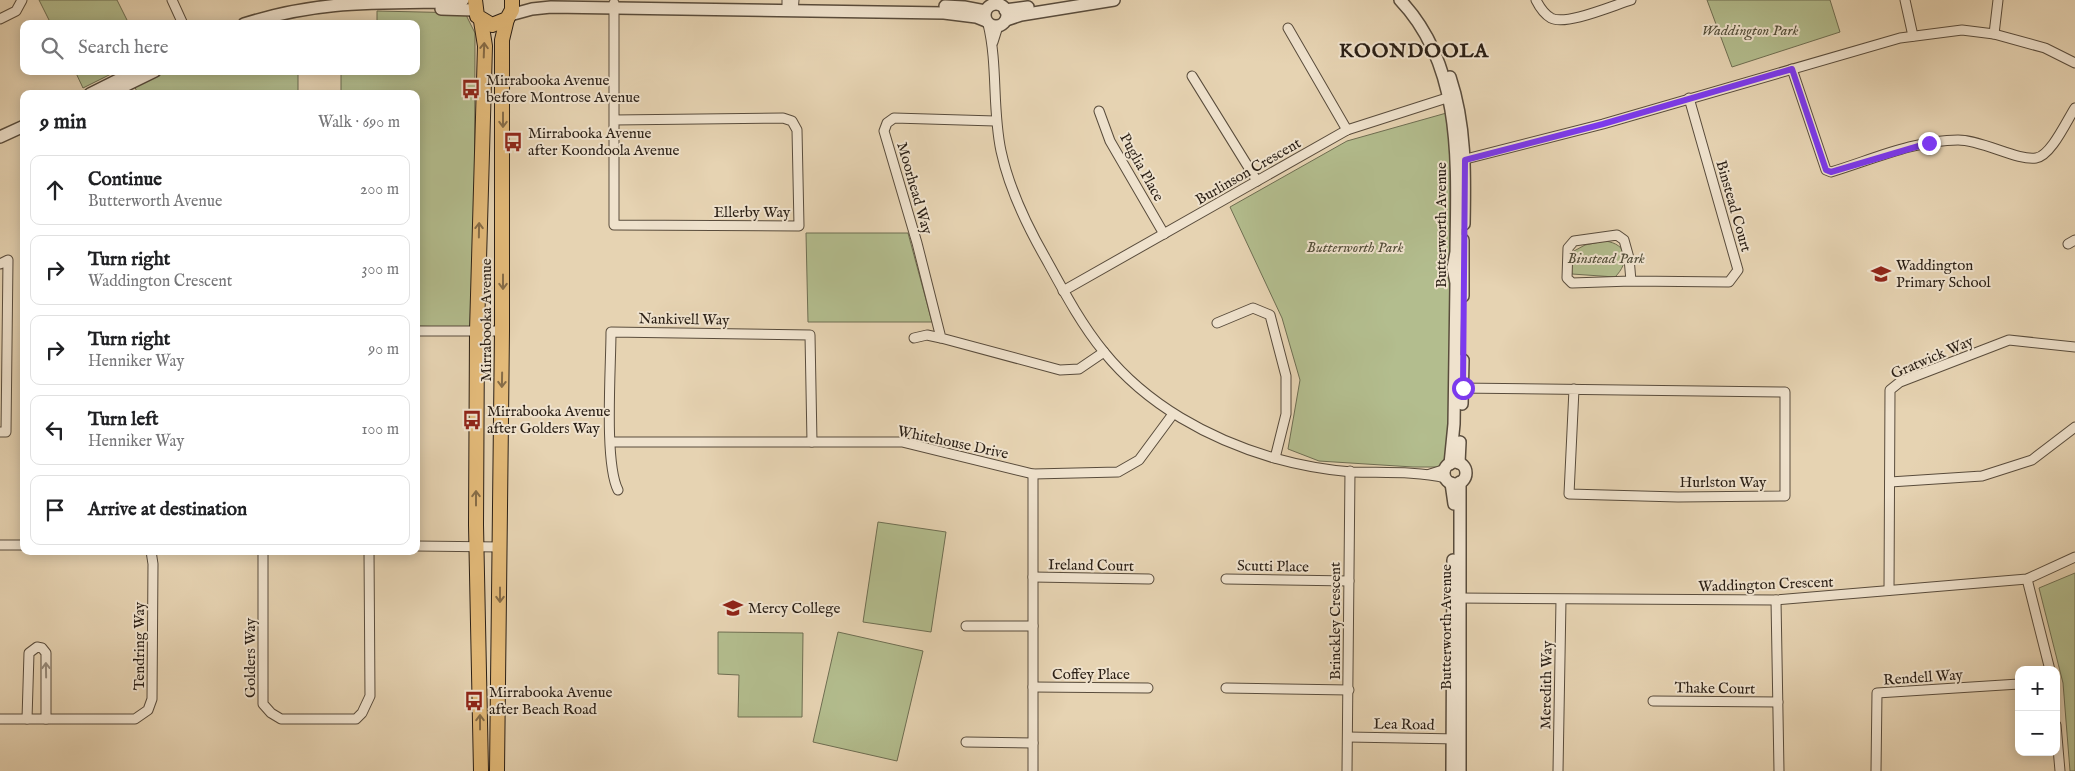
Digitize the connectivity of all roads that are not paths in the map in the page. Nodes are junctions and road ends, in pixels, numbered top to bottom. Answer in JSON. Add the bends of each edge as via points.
{"nodes":[{"id":1,"x":22,"y":0,"type":"edge"},
{"id":2,"x":172,"y":0,"type":"edge"},
{"id":3,"x":463,"y":0,"type":"edge"},
{"id":4,"x":512,"y":0,"type":"edge"},
{"id":5,"x":534,"y":0,"type":"edge"},
{"id":6,"x":1114,"y":0,"type":"edge"},
{"id":7,"x":1400,"y":0,"type":"edge"},
{"id":8,"x":1411,"y":0,"type":"edge"},
{"id":9,"x":1536,"y":0,"type":"edge"},
{"id":10,"x":1631,"y":0,"type":"edge"},
{"id":11,"x":1905,"y":0,"type":"edge"},
{"id":12,"x":1998,"y":0,"type":"edge"},
{"id":13,"x":1076,"y":2,"type":"edge"},
{"id":14,"x":373,"y":3,"type":"edge"},
{"id":15,"x":790,"y":5,"type":"edge"},
{"id":16,"x":614,"y":6,"type":"junction"},
{"id":17,"x":477,"y":10,"type":"edge"},
{"id":18,"x":509,"y":17,"type":"junction"},
{"id":19,"x":0,"y":19,"type":"edge"},
{"id":20,"x":995,"y":19,"type":"junction"},
{"id":21,"x":181,"y":20,"type":"edge"},
{"id":22,"x":257,"y":20,"type":"edge"},
{"id":23,"x":282,"y":20,"type":"edge"},
{"id":24,"x":1288,"y":28,"type":"dead end"},
{"id":25,"x":1994,"y":34,"type":"junction"},
{"id":26,"x":1912,"y":36,"type":"junction"},
{"id":27,"x":2075,"y":63,"type":"edge"},
{"id":28,"x":1792,"y":69,"type":"junction"},
{"id":29,"x":128,"y":75,"type":"edge"},
{"id":30,"x":147,"y":75,"type":"edge"},
{"id":31,"x":1192,"y":76,"type":"dead end"},
{"id":32,"x":98,"y":90,"type":"edge"},
{"id":33,"x":116,"y":90,"type":"edge"},
{"id":34,"x":1452,"y":96,"type":"junction"},
{"id":35,"x":1689,"y":98,"type":"junction"},
{"id":36,"x":2075,"y":108,"type":"edge"},
{"id":37,"x":1099,"y":111,"type":"dead end"},
{"id":38,"x":614,"y":120,"type":"junction"},
{"id":39,"x":995,"y":121,"type":"junction"},
{"id":40,"x":20,"y":128,"type":"edge"},
{"id":41,"x":1346,"y":130,"type":"junction"},
{"id":42,"x":20,"y":136,"type":"edge"},
{"id":43,"x":0,"y":137,"type":"edge"},
{"id":44,"x":0,"y":145,"type":"edge"},
{"id":45,"x":1461,"y":161,"type":"junction"},
{"id":46,"x":1257,"y":181,"type":"junction"},
{"id":47,"x":1164,"y":234,"type":"junction"},
{"id":48,"x":0,"y":264,"type":"edge"},
{"id":49,"x":1631,"y":281,"type":"junction"},
{"id":50,"x":1063,"y":291,"type":"junction"},
{"id":51,"x":1217,"y":323,"type":"dead end"},
{"id":52,"x":420,"y":331,"type":"edge"},
{"id":53,"x":476,"y":331,"type":"junction"},
{"id":54,"x":502,"y":331,"type":"junction"},
{"id":55,"x":914,"y":338,"type":"dead end"},
{"id":56,"x":941,"y":338,"type":"junction"},
{"id":57,"x":2075,"y":347,"type":"edge"},
{"id":58,"x":1104,"y":352,"type":"junction"},
{"id":59,"x":1459,"y":388,"type":"junction"},
{"id":60,"x":1574,"y":389,"type":"junction"},
{"id":61,"x":1173,"y":414,"type":"junction"},
{"id":62,"x":2075,"y":427,"type":"edge"},
{"id":63,"x":0,"y":432,"type":"edge"},
{"id":64,"x":611,"y":442,"type":"junction"},
{"id":65,"x":812,"y":442,"type":"junction"},
{"id":66,"x":1275,"y":458,"type":"junction"},
{"id":67,"x":1350,"y":472,"type":"junction"},
{"id":68,"x":1452,"y":473,"type":"junction"},
{"id":69,"x":1033,"y":474,"type":"junction"},
{"id":70,"x":1890,"y":482,"type":"junction"},
{"id":71,"x":618,"y":490,"type":"dead end"},
{"id":72,"x":0,"y":545,"type":"edge"},
{"id":73,"x":20,"y":546,"type":"edge"},
{"id":74,"x":420,"y":546,"type":"edge"},
{"id":75,"x":476,"y":546,"type":"junction"},
{"id":76,"x":500,"y":547,"type":"junction"},
{"id":77,"x":152,"y":555,"type":"edge"},
{"id":78,"x":264,"y":555,"type":"edge"},
{"id":79,"x":369,"y":555,"type":"edge"},
{"id":80,"x":2075,"y":556,"type":"edge"},
{"id":81,"x":1033,"y":578,"type":"junction"},
{"id":82,"x":1149,"y":579,"type":"dead end"},
{"id":83,"x":1226,"y":579,"type":"dead end"},
{"id":84,"x":2027,"y":580,"type":"junction"},
{"id":85,"x":1349,"y":581,"type":"junction"},
{"id":86,"x":1889,"y":590,"type":"junction"},
{"id":87,"x":1457,"y":598,"type":"junction"},
{"id":88,"x":1561,"y":600,"type":"junction"},
{"id":89,"x":1776,"y":600,"type":"junction"},
{"id":90,"x":966,"y":626,"type":"dead end"},
{"id":91,"x":1033,"y":626,"type":"junction"},
{"id":92,"x":2049,"y":666,"type":"edge"},
{"id":93,"x":2015,"y":684,"type":"edge"},
{"id":94,"x":1033,"y":687,"type":"junction"},
{"id":95,"x":1148,"y":688,"type":"dead end"},
{"id":96,"x":1226,"y":688,"type":"dead end"},
{"id":97,"x":1349,"y":690,"type":"junction"},
{"id":98,"x":499,"y":695,"type":"junction"},
{"id":99,"x":1652,"y":701,"type":"dead end"},
{"id":100,"x":1778,"y":702,"type":"junction"},
{"id":101,"x":0,"y":719,"type":"edge"},
{"id":102,"x":27,"y":719,"type":"junction"},
{"id":103,"x":46,"y":719,"type":"junction"},
{"id":104,"x":1348,"y":737,"type":"junction"},
{"id":105,"x":1456,"y":738,"type":"junction"},
{"id":106,"x":966,"y":742,"type":"dead end"},
{"id":107,"x":1033,"y":743,"type":"junction"},
{"id":108,"x":2059,"y":756,"type":"edge"},
{"id":109,"x":480,"y":771,"type":"edge"},
{"id":110,"x":497,"y":771,"type":"edge"},
{"id":111,"x":502,"y":771,"type":"edge"},
{"id":112,"x":1033,"y":771,"type":"edge"},
{"id":113,"x":1347,"y":771,"type":"edge"},
{"id":114,"x":1452,"y":771,"type":"edge"},
{"id":115,"x":1460,"y":771,"type":"edge"},
{"id":116,"x":1558,"y":771,"type":"edge"},
{"id":117,"x":1780,"y":771,"type":"edge"},
{"id":118,"x":1876,"y":771,"type":"edge"},
{"id":119,"x":2060,"y":771,"type":"edge"}],
"edges":[{"from":1,"to":19,"type":"street","via":[[16,11]]},
{"from":2,"to":21,"type":"street"},
{"from":3,"to":14,"type":"street"},
{"from":4,"to":18,"type":"main road","name":"Mirrabooka Avenue"},
{"from":5,"to":16,"type":"street"},
{"from":6,"to":13,"type":"street"},
{"from":7,"to":34,"type":"street","name":"Butterworth Avenue","via":[[1430,45]]},
{"from":8,"to":34,"type":"street","name":"Butterworth Avenue","via":[[1436,39]]},
{"from":9,"to":10,"type":"street","via":[[1551,18],[1564,20]]},
{"from":11,"to":26,"type":"street"},
{"from":12,"to":25,"type":"street"},
{"from":13,"to":20,"type":"street"},
{"from":14,"to":17,"type":"street"},
{"from":14,"to":22,"type":"street","via":[[314,6]]},
{"from":14,"to":23,"type":"street"},
{"from":15,"to":16,"type":"street"},
{"from":15,"to":20,"type":"street","via":[[964,7]]},
{"from":16,"to":18,"type":"street","via":[[542,7]]},
{"from":16,"to":38,"type":"street","name":"Ellerby Way"},
{"from":17,"to":18,"type":"main road","via":[[492,25]]},
{"from":53,"to":17,"type":"main road","name":"Mirrabooka Avenue","one_way":true,"via":[[485,46]]},
{"from":18,"to":54,"type":"main road","name":"Mirrabooka Avenue","one_way":true,"via":[[502,40]]},
{"from":20,"to":39,"type":"street"},
{"from":24,"to":41,"type":"street"},
{"from":25,"to":26,"type":"street","via":[[1962,30]]},
{"from":25,"to":27,"type":"street","via":[[2045,48]]},
{"from":26,"to":28,"type":"street"},
{"from":28,"to":35,"type":"street"},
{"from":28,"to":36,"type":"street","via":[[1826,170],[1831,172],[1929,143],[1958,140],[1988,145],[2025,158],[2037,158],[2047,153]]},
{"from":29,"to":32,"type":"street"},
{"from":30,"to":33,"type":"street"},
{"from":31,"to":46,"type":"street"},
{"from":34,"to":41,"type":"street","name":"Burlinson Crescent"},
{"from":34,"to":45,"type":"street","name":"Butterworth Avenue"},
{"from":35,"to":45,"type":"street"},
{"from":35,"to":49,"type":"street","name":"Binstead Court","via":[[1738,270],[1729,282]]},
{"from":37,"to":47,"type":"street","name":"Puglia Place","via":[[1110,141]]},
{"from":38,"to":38,"type":"street","name":"Ellerby Way","via":[[783,118],[792,121],[796,130],[799,226],[614,225]]},
{"from":39,"to":50,"type":"street","via":[[1001,154],[1019,205]]},
{"from":39,"to":56,"type":"street","name":"Moorhead Way","via":[[894,118],[884,131]]},
{"from":40,"to":43,"type":"street"},
{"from":41,"to":46,"type":"street","name":"Burlinson Crescent"},
{"from":42,"to":44,"type":"street"},
{"from":45,"to":59,"type":"street","name":"Butterworth Avenue","via":[[1453,268]]},
{"from":46,"to":47,"type":"street","name":"Burlinson Crescent"},
{"from":47,"to":50,"type":"street","name":"Burlinson Crescent"},
{"from":48,"to":63,"type":"street","via":[[8,260],[6,432]]},
{"from":49,"to":49,"type":"street","name":"Binstead Court","via":[[1572,283],[1567,278],[1568,248],[1574,241],[1617,235],[1624,240]]},
{"from":50,"to":58,"type":"street"},
{"from":51,"to":66,"type":"street","via":[[1253,308],[1270,315],[1286,376],[1286,414]]},
{"from":52,"to":53,"type":"street"},
{"from":53,"to":54,"type":"street"},
{"from":75,"to":53,"type":"main road","name":"Mirrabooka Avenue","one_way":true},
{"from":54,"to":76,"type":"main road","name":"Mirrabooka Avenue","one_way":true},
{"from":55,"to":56,"type":"street","via":[[927,335]]},
{"from":56,"to":58,"type":"street","via":[[1060,370],[1079,369]]},
{"from":57,"to":70,"type":"street","name":"Gratwick Way","via":[[2009,340],[1900,382],[1890,390]]},
{"from":58,"to":61,"type":"street"},
{"from":59,"to":60,"type":"street","name":"Hurlston Way"},
{"from":59,"to":68,"type":"street","name":"Butterworth Avenue"},
{"from":60,"to":60,"type":"street","name":"Hurlston Way","via":[[1569,494],[1785,496],[1785,392]]},
{"from":61,"to":66,"type":"street","via":[[1226,443]]},
{"from":61,"to":69,"type":"street","name":"Whitehouse Drive","via":[[1139,460],[1118,472]]},
{"from":62,"to":70,"type":"street","via":[[2032,460],[1982,476]]},
{"from":64,"to":65,"type":"street","name":"Whitehouse Drive"},
{"from":64,"to":65,"type":"street","name":"Nankivell Way","via":[[611,332],[810,335]]},
{"from":64,"to":71,"type":"street","name":"Nankivell Way","via":[[612,479]]},
{"from":65,"to":69,"type":"street","name":"Whitehouse Drive","via":[[902,442]]},
{"from":66,"to":67,"type":"street"},
{"from":67,"to":68,"type":"street"},
{"from":67,"to":85,"type":"street","name":"Brinckley Crescent"},
{"from":68,"to":87,"type":"street","name":"Butterworth Avenue"},
{"from":69,"to":81,"type":"street"},
{"from":70,"to":86,"type":"street","name":"Gratwick Way"},
{"from":72,"to":73,"type":"street"},
{"from":74,"to":75,"type":"street"},
{"from":75,"to":76,"type":"street"},
{"from":109,"to":75,"type":"main road","name":"Mirrabooka Avenue","one_way":true},
{"from":76,"to":98,"type":"main road","name":"Mirrabooka Avenue","one_way":true},
{"from":77,"to":103,"type":"street","name":"Tendring Way","via":[[152,699],[148,710],[135,719]]},
{"from":78,"to":79,"type":"street","name":"Golders Way","via":[[263,704],[281,719],[356,719],[370,696]]},
{"from":80,"to":84,"type":"street","name":"Waddington Crescent"},
{"from":81,"to":82,"type":"street","name":"Ireland Court"},
{"from":81,"to":91,"type":"street"},
{"from":83,"to":85,"type":"street","name":"Scutti Place"},
{"from":84,"to":86,"type":"street","name":"Waddington Crescent"},
{"from":84,"to":92,"type":"street"},
{"from":85,"to":97,"type":"street","name":"Brinckley Crescent"},
{"from":86,"to":89,"type":"street","name":"Waddington Crescent"},
{"from":87,"to":88,"type":"street","name":"Waddington Crescent"},
{"from":87,"to":105,"type":"street","name":"Butterworth Avenue"},
{"from":88,"to":89,"type":"street","name":"Waddington Crescent"},
{"from":88,"to":116,"type":"street","name":"Meredith Way"},
{"from":89,"to":100,"type":"street"},
{"from":90,"to":91,"type":"street"},
{"from":91,"to":94,"type":"street"},
{"from":93,"to":118,"type":"street","name":"Rendell Way","via":[[1877,693]]},
{"from":94,"to":95,"type":"street","name":"Coffey Place"},
{"from":94,"to":107,"type":"street"},
{"from":96,"to":97,"type":"street"},
{"from":97,"to":104,"type":"street","name":"Brinckley Crescent"},
{"from":98,"to":110,"type":"main road","name":"Mirrabooka Avenue"},
{"from":98,"to":111,"type":"main road"},
{"from":99,"to":100,"type":"street","name":"Thake Court"},
{"from":100,"to":117,"type":"street"},
{"from":101,"to":102,"type":"street","name":"Tendring Way"},
{"from":102,"to":103,"type":"street","name":"Tendring Way"},
{"from":103,"to":102,"type":"street","one_way":true,"via":[[46,653],[37,647],[29,653]]},
{"from":104,"to":105,"type":"street","name":"Lea Road"},
{"from":104,"to":113,"type":"street","name":"Brinckley Crescent"},
{"from":105,"to":114,"type":"street","name":"Butterworth Avenue"},
{"from":105,"to":115,"type":"street","name":"Butterworth Avenue"},
{"from":106,"to":107,"type":"street"},
{"from":107,"to":112,"type":"street"},
{"from":108,"to":119,"type":"street"}]}
